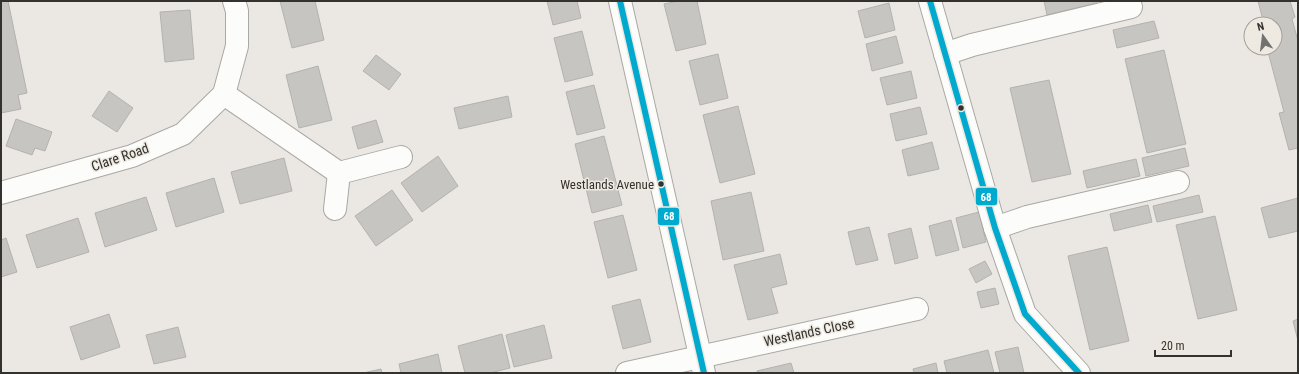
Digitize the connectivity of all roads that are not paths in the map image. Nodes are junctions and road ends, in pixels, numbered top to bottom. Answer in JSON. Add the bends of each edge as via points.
{"nodes":[{"id":1,"x":234,"y":1,"type":"edge"},
{"id":2,"x":620,"y":1,"type":"edge"},
{"id":3,"x":930,"y":1,"type":"edge"},
{"id":4,"x":1131,"y":7,"type":"dead end"},
{"id":5,"x":944,"y":54,"type":"junction"},
{"id":6,"x":224,"y":94,"type":"junction"},
{"id":7,"x":401,"y":157,"type":"dead end"},
{"id":8,"x":339,"y":173,"type":"junction"},
{"id":9,"x":1178,"y":182,"type":"dead end"},
{"id":10,"x":1,"y":193,"type":"edge"},
{"id":11,"x":335,"y":209,"type":"dead end"},
{"id":12,"x":995,"y":228,"type":"junction"},
{"id":13,"x":917,"y":309,"type":"dead end"},
{"id":14,"x":702,"y":364,"type":"edge"},
{"id":15,"x":627,"y":373,"type":"edge"},
{"id":16,"x":1079,"y":373,"type":"edge"}],
"edges":[{"from":1,"to":6,"type":"street","via":[[237,11],[237,46]]},
{"from":2,"to":14,"type":"street"},
{"from":3,"to":5,"type":"street"},
{"from":4,"to":5,"type":"street"},
{"from":5,"to":12,"type":"street"},
{"from":6,"to":8,"type":"street"},
{"from":6,"to":10,"type":"street","name":"Clare Road","via":[[183,134],[132,156]]},
{"from":7,"to":8,"type":"street"},
{"from":8,"to":11,"type":"street"},
{"from":9,"to":12,"type":"street","via":[[1027,217]]},
{"from":12,"to":16,"type":"street","via":[[1025,314]]},
{"from":13,"to":14,"type":"street","name":"Westlands Close"},
{"from":14,"to":15,"type":"street","name":"Westlands Close"}]}
